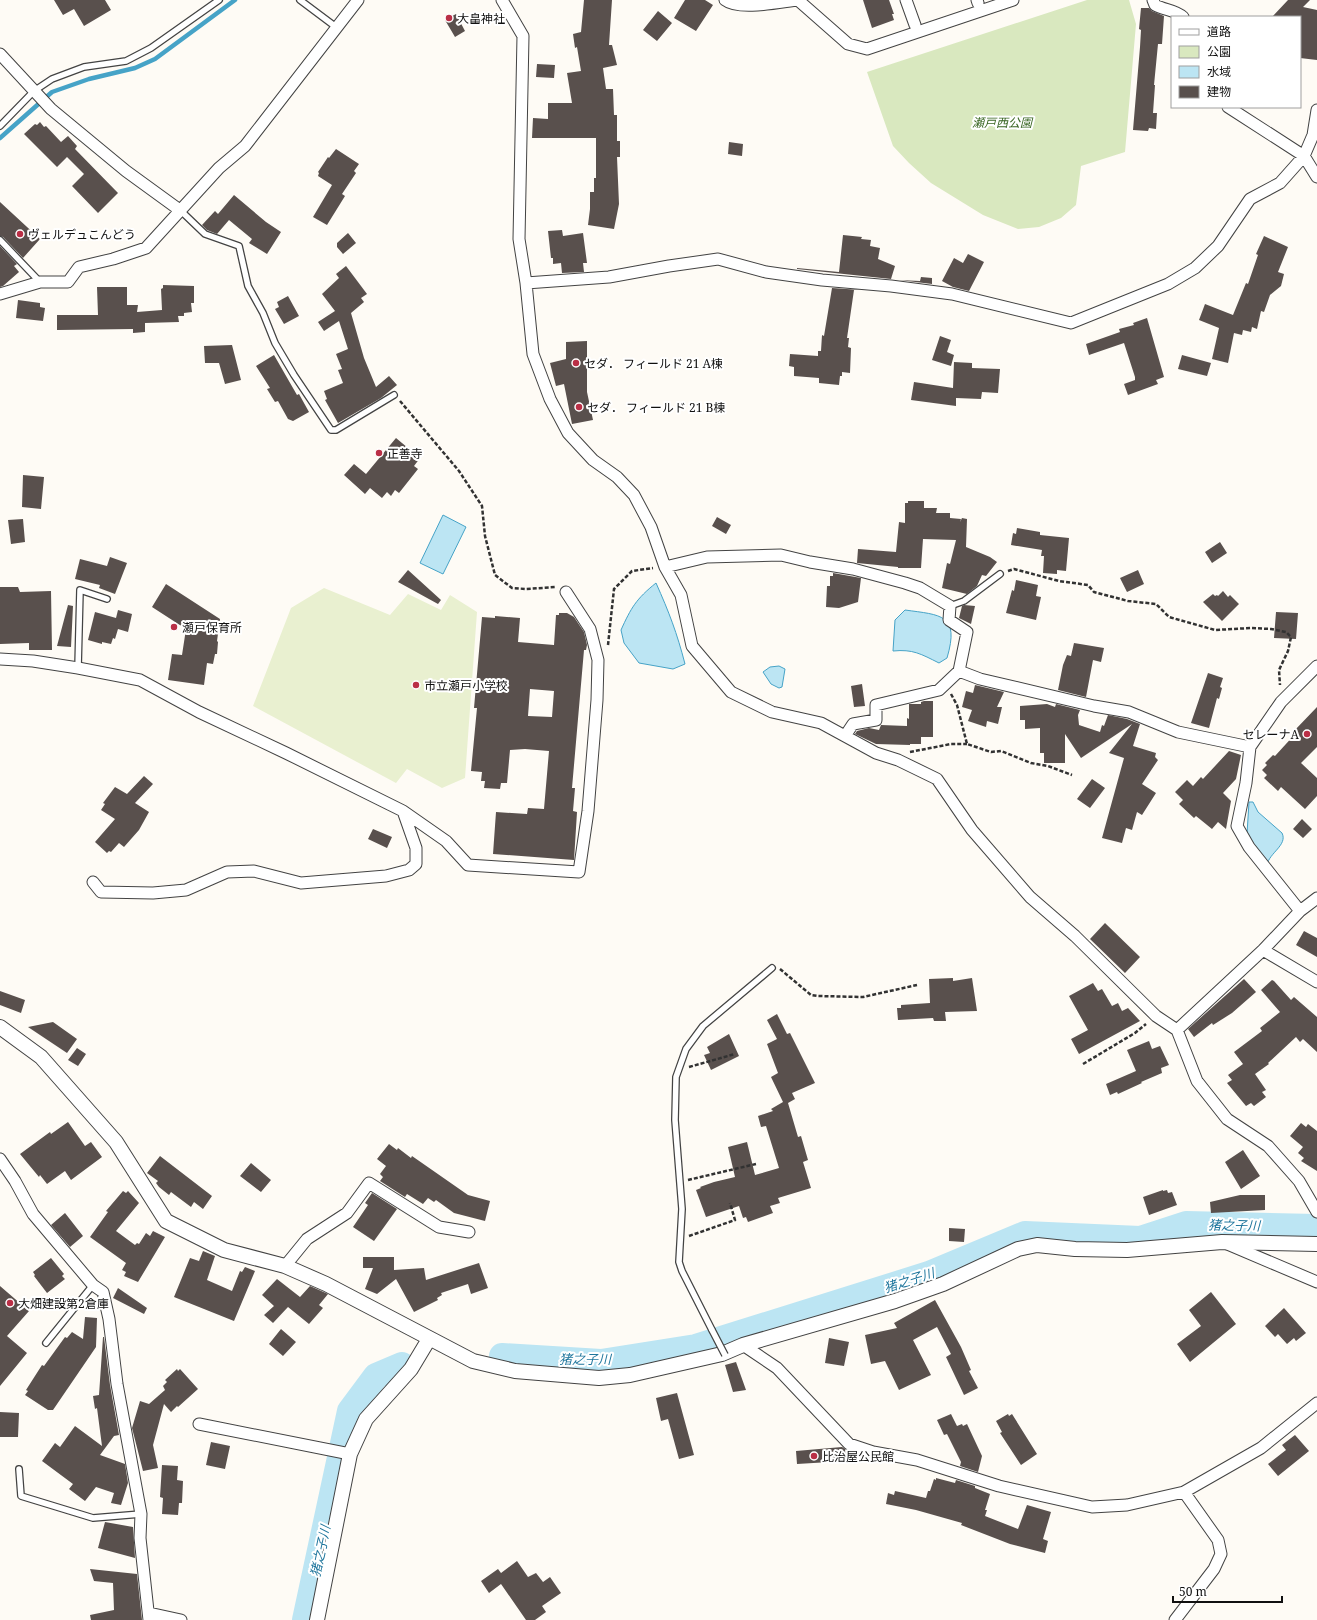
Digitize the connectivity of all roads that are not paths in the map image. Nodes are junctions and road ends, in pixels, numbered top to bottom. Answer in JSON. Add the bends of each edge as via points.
{"nodes":[{"id":1,"x":219,"y":0,"type":"edge"},
{"id":2,"x":300,"y":0,"type":"edge"},
{"id":3,"x":358,"y":0,"type":"edge"},
{"id":4,"x":726,"y":0,"type":"edge"},
{"id":5,"x":798,"y":0,"type":"edge"},
{"id":6,"x":906,"y":0,"type":"edge"},
{"id":7,"x":1013,"y":0,"type":"edge"},
{"id":8,"x":1153,"y":0,"type":"edge"},
{"id":9,"x":505,"y":1,"type":"edge"},
{"id":10,"x":1182,"y":16,"type":"edge"},
{"id":11,"x":915,"y":25,"type":"dead end"},
{"id":12,"x":336,"y":27,"type":"junction"},
{"id":13,"x":0,"y":54,"type":"edge"},
{"id":14,"x":34,"y":91,"type":"junction"},
{"id":15,"x":1230,"y":108,"type":"edge"},
{"id":16,"x":1317,"y":110,"type":"edge"},
{"id":17,"x":0,"y":126,"type":"edge"},
{"id":18,"x":1304,"y":156,"type":"junction"},
{"id":19,"x":1317,"y":177,"type":"edge"},
{"id":20,"x":181,"y":211,"type":"junction"},
{"id":21,"x":0,"y":240,"type":"edge"},
{"id":22,"x":40,"y":282,"type":"junction"},
{"id":23,"x":526,"y":283,"type":"junction"},
{"id":24,"x":0,"y":294,"type":"edge"},
{"id":25,"x":394,"y":395,"type":"road end"},
{"id":26,"x":665,"y":567,"type":"junction"},
{"id":27,"x":1000,"y":574,"type":"road end"},
{"id":28,"x":566,"y":592,"type":"road end"},
{"id":29,"x":107,"y":599,"type":"dead end"},
{"id":30,"x":950,"y":606,"type":"junction"},
{"id":31,"x":0,"y":659,"type":"edge"},
{"id":32,"x":1317,"y":666,"type":"edge"},
{"id":33,"x":78,"y":668,"type":"junction"},
{"id":34,"x":955,"y":675,"type":"junction"},
{"id":35,"x":845,"y":736,"type":"junction"},
{"id":36,"x":1250,"y":748,"type":"junction"},
{"id":37,"x":403,"y":811,"type":"junction"},
{"id":38,"x":93,"y":882,"type":"dead end"},
{"id":39,"x":1317,"y":898,"type":"edge"},
{"id":40,"x":1300,"y":911,"type":"junction"},
{"id":41,"x":1263,"y":950,"type":"junction"},
{"id":42,"x":772,"y":968,"type":"road end"},
{"id":43,"x":1317,"y":982,"type":"edge"},
{"id":44,"x":0,"y":1027,"type":"edge"},
{"id":45,"x":1177,"y":1030,"type":"junction"},
{"id":46,"x":0,"y":1159,"type":"edge"},
{"id":47,"x":1317,"y":1212,"type":"edge"},
{"id":48,"x":469,"y":1232,"type":"dead end"},
{"id":49,"x":1222,"y":1242,"type":"junction"},
{"id":50,"x":1317,"y":1244,"type":"edge"},
{"id":51,"x":285,"y":1266,"type":"junction"},
{"id":52,"x":1317,"y":1282,"type":"edge"},
{"id":53,"x":93,"y":1285,"type":"junction"},
{"id":54,"x":429,"y":1339,"type":"junction"},
{"id":55,"x":46,"y":1343,"type":"dead end"},
{"id":56,"x":743,"y":1346,"type":"junction"},
{"id":57,"x":725,"y":1355,"type":"dead end"},
{"id":58,"x":1317,"y":1403,"type":"edge"},
{"id":59,"x":199,"y":1424,"type":"dead end"},
{"id":60,"x":346,"y":1453,"type":"junction"},
{"id":61,"x":19,"y":1469,"type":"dead end"},
{"id":62,"x":1184,"y":1492,"type":"junction"},
{"id":63,"x":141,"y":1514,"type":"junction"},
{"id":64,"x":149,"y":1617,"type":"edge"},
{"id":65,"x":181,"y":1620,"type":"edge"},
{"id":66,"x":317,"y":1620,"type":"edge"},
{"id":67,"x":1175,"y":1620,"type":"edge"}],
"edges":[{"from":1,"to":14,"type":"lane","via":[[151,48],[126,61],[84,67],[52,79]]},
{"from":2,"to":12,"type":"lane"},
{"from":3,"to":12,"type":"street"},
{"from":4,"to":5,"type":"street","via":[[730,4],[744,5]]},
{"from":5,"to":7,"type":"street","via":[[848,44],[867,49]]},
{"from":6,"to":11,"type":"street"},
{"from":8,"to":10,"type":"street","via":[[1155,5],[1162,9],[1180,13]]},
{"from":9,"to":23,"type":"street","via":[[523,36],[520,239]]},
{"from":12,"to":20,"type":"street","via":[[245,146],[219,168]]},
{"from":13,"to":14,"type":"street"},
{"from":14,"to":17,"type":"lane"},
{"from":14,"to":20,"type":"street","via":[[51,109],[126,171]]},
{"from":15,"to":18,"type":"street"},
{"from":16,"to":18,"type":"street","via":[[1313,135]]},
{"from":18,"to":19,"type":"street"},
{"from":18,"to":23,"type":"street","via":[[1280,183],[1250,199],[1218,246],[1196,268],[1162,287],[1071,323],[952,294],[766,272],[718,259],[609,277]]},
{"from":20,"to":22,"type":"street","via":[[146,248],[79,267],[68,282]]},
{"from":20,"to":25,"type":"lane","via":[[205,234],[239,246],[248,286],[275,343],[331,430],[336,430]]},
{"from":21,"to":22,"type":"lane"},
{"from":22,"to":24,"type":"street"},
{"from":23,"to":26,"type":"street","via":[[533,354],[550,399],[568,433],[593,460],[617,477],[634,495],[651,527]]},
{"from":26,"to":30,"type":"street","via":[[707,558],[781,555],[905,583],[920,588]]},
{"from":26,"to":35,"type":"street","via":[[681,595],[692,646],[731,692],[772,712],[821,723]]},
{"from":27,"to":30,"type":"lane","via":[[964,601]]},
{"from":28,"to":37,"type":"street","via":[[590,629],[598,660],[588,804],[579,872],[468,865],[446,841]]},
{"from":29,"to":33,"type":"lane","via":[[80,590]]},
{"from":30,"to":34,"type":"street","via":[[949,620],[968,632]]},
{"from":31,"to":33,"type":"street"},
{"from":32,"to":36,"type":"street","via":[[1281,702]]},
{"from":33,"to":37,"type":"street","via":[[140,680],[199,712]]},
{"from":34,"to":35,"type":"street","via":[[939,690],[876,705],[876,720],[853,724]]},
{"from":34,"to":36,"type":"street","via":[[1129,712],[1178,732]]},
{"from":35,"to":45,"type":"street","via":[[876,753],[898,760],[937,779],[972,830],[1030,896],[1075,936],[1156,1016]]},
{"from":36,"to":40,"type":"street","via":[[1237,826],[1250,847]]},
{"from":37,"to":38,"type":"street","via":[[416,848],[416,864],[409,870],[386,876],[301,883],[254,871],[227,872],[186,890],[154,893],[101,892]]},
{"from":39,"to":40,"type":"street"},
{"from":40,"to":41,"type":"street"},
{"from":41,"to":43,"type":"street"},
{"from":41,"to":45,"type":"street"},
{"from":42,"to":57,"type":"lane","bridge":true,"via":[[703,1026],[686,1050],[676,1077],[674,1120],[682,1209],[679,1262]]},
{"from":44,"to":51,"type":"street","via":[[41,1057],[116,1142],[166,1221],[224,1250]]},
{"from":45,"to":47,"type":"street","via":[[1197,1081],[1205,1092],[1227,1119],[1268,1146],[1299,1181]]},
{"from":46,"to":53,"type":"street","via":[[33,1214]]},
{"from":48,"to":51,"type":"street","via":[[439,1227],[369,1183],[347,1213],[307,1239]]},
{"from":49,"to":50,"type":"street"},
{"from":49,"to":52,"type":"street"},
{"from":49,"to":56,"type":"street","via":[[1127,1250],[1037,1245],[1018,1249],[942,1284],[895,1301]]},
{"from":51,"to":54,"type":"street","via":[[326,1284]]},
{"from":53,"to":55,"type":"lane"},
{"from":53,"to":63,"type":"street","via":[[103,1292],[108,1312],[117,1384]]},
{"from":54,"to":56,"type":"street","via":[[473,1362],[516,1371],[599,1378],[630,1375],[722,1354]]},
{"from":54,"to":60,"type":"street","via":[[411,1369],[366,1418]]},
{"from":56,"to":62,"type":"street","via":[[777,1368],[849,1444],[873,1452],[917,1460],[999,1486],[1092,1507],[1127,1505]]},
{"from":58,"to":62,"type":"street","via":[[1261,1448]]},
{"from":59,"to":60,"type":"street"},
{"from":60,"to":66,"type":"street"},
{"from":61,"to":63,"type":"lane","via":[[21,1496],[93,1518]]},
{"from":62,"to":67,"type":"street","via":[[1218,1540],[1221,1554],[1214,1569]]},
{"from":63,"to":64,"type":"street","via":[[140,1538]]},
{"from":64,"to":65,"type":"street"}]}
